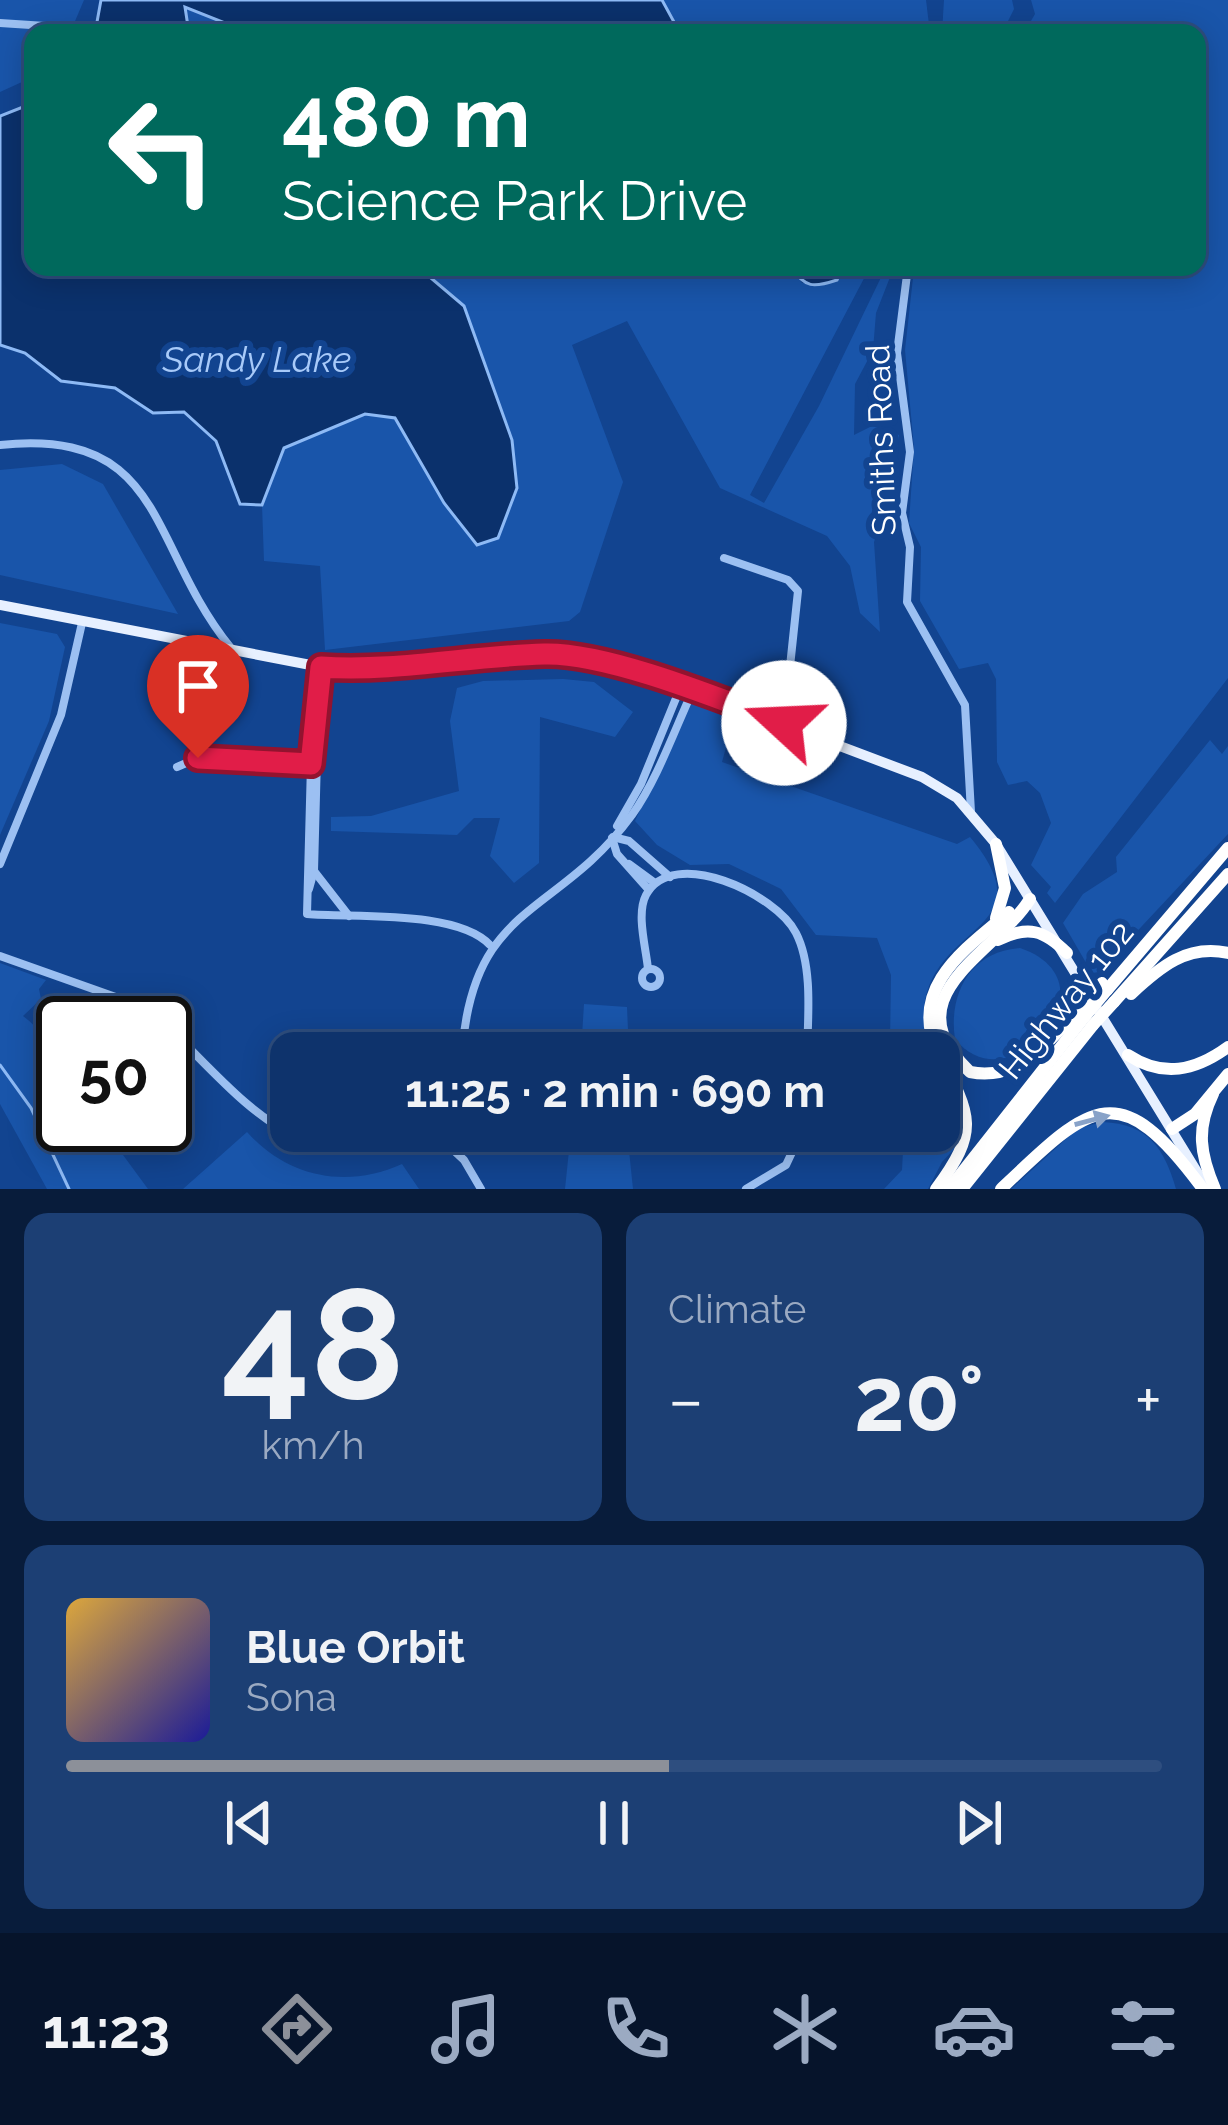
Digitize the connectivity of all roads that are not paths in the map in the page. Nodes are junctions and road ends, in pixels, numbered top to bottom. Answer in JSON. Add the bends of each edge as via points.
{"nodes":[{"id":1,"x":907,"y":276,"type":"edge"},
{"id":2,"x":0,"y":446,"type":"edge"},
{"id":3,"x":724,"y":558,"type":"dead end"},
{"id":4,"x":0,"y":605,"type":"edge"},
{"id":5,"x":82,"y":623,"type":"junction"},
{"id":6,"x":236,"y":654,"type":"junction"},
{"id":7,"x":321,"y":667,"type":"junction"},
{"id":8,"x":687,"y":688,"type":"junction"},
{"id":9,"x":784,"y":723,"type":"junction"},
{"id":10,"x":315,"y":764,"type":"junction"},
{"id":11,"x":177,"y":767,"type":"dead end"},
{"id":12,"x":971,"y":812,"type":"junction"},
{"id":13,"x":611,"y":837,"type":"junction"},
{"id":14,"x":996,"y":844,"type":"junction"},
{"id":15,"x":1228,"y":848,"type":"edge"},
{"id":16,"x":0,"y":864,"type":"edge"},
{"id":17,"x":314,"y":871,"type":"junction"},
{"id":18,"x":1228,"y":874,"type":"edge"},
{"id":19,"x":670,"y":877,"type":"junction"},
{"id":20,"x":652,"y":887,"type":"junction"},
{"id":21,"x":309,"y":889,"type":"junction"},
{"id":22,"x":1030,"y":899,"type":"junction"},
{"id":23,"x":350,"y":917,"type":"junction"},
{"id":24,"x":988,"y":929,"type":"junction"},
{"id":25,"x":490,"y":945,"type":"junction"},
{"id":26,"x":976,"y":953,"type":"junction"},
{"id":27,"x":1067,"y":953,"type":"junction"},
{"id":28,"x":1228,"y":953,"type":"edge"},
{"id":29,"x":0,"y":956,"type":"edge"},
{"id":30,"x":648,"y":969,"type":"dead end"},
{"id":31,"x":1110,"y":995,"type":"junction"},
{"id":32,"x":113,"y":996,"type":"edge"},
{"id":33,"x":1089,"y":1019,"type":"junction"},
{"id":34,"x":465,"y":1032,"type":"edge"},
{"id":35,"x":806,"y":1032,"type":"edge"},
{"id":36,"x":931,"y":1032,"type":"edge"},
{"id":37,"x":1228,"y":1047,"type":"edge"},
{"id":38,"x":1128,"y":1055,"type":"junction"},
{"id":39,"x":192,"y":1056,"type":"edge"},
{"id":40,"x":1228,"y":1074,"type":"edge"},
{"id":41,"x":1213,"y":1094,"type":"junction"},
{"id":42,"x":960,"y":1095,"type":"edge"},
{"id":43,"x":247,"y":1122,"type":"dead end"},
{"id":44,"x":1172,"y":1129,"type":"junction"},
{"id":45,"x":406,"y":1152,"type":"edge"},
{"id":46,"x":456,"y":1152,"type":"edge"},
{"id":47,"x":793,"y":1152,"type":"edge"},
{"id":48,"x":402,"y":1155,"type":"dead end"},
{"id":49,"x":479,"y":1186,"type":"edge"},
{"id":50,"x":746,"y":1189,"type":"edge"},
{"id":51,"x":936,"y":1189,"type":"edge"},
{"id":52,"x":949,"y":1189,"type":"edge"},
{"id":53,"x":962,"y":1189,"type":"edge"},
{"id":54,"x":1000,"y":1189,"type":"edge"},
{"id":55,"x":1209,"y":1189,"type":"edge"}],
"edges":[{"from":1,"to":12,"type":"street","name":"Smiths Road","via":[[897,353],[910,452],[902,513],[910,547],[907,602],[964,705]]},
{"from":2,"to":6,"type":"street","via":[[55,441],[115,462],[144,496],[194,598]]},
{"from":3,"to":9,"type":"street","via":[[798,591]]},
{"from":4,"to":5,"type":"main road"},
{"from":5,"to":6,"type":"main road"},
{"from":5,"to":16,"type":"street","via":[[61,715]]},
{"from":6,"to":7,"type":"main road"},
{"from":7,"to":8,"type":"main road","via":[[548,653]]},
{"from":7,"to":10,"type":"street"},
{"from":8,"to":9,"type":"main road"},
{"from":8,"to":13,"type":"street","via":[[645,792]]},
{"from":9,"to":12,"type":"main road","via":[[922,777]]},
{"from":10,"to":11,"type":"street","via":[[198,758]]},
{"from":10,"to":17,"type":"street"},
{"from":10,"to":21,"type":"street"},
{"from":12,"to":14,"type":"main road"},
{"from":13,"to":19,"type":"street","via":[[629,841]]},
{"from":13,"to":20,"type":"street"},
{"from":13,"to":25,"type":"street"},
{"from":14,"to":22,"type":"main road"},
{"from":14,"to":24,"type":"highway","via":[[1006,888]]},
{"from":15,"to":31,"type":"highway","name":"Highway 102"},
{"from":17,"to":21,"type":"street"},
{"from":17,"to":23,"type":"street"},
{"from":18,"to":31,"type":"highway","name":"Highway 102"},
{"from":19,"to":20,"type":"street"},
{"from":19,"to":35,"type":"street","via":[[740,885],[781,912],[803,952]]},
{"from":20,"to":30,"type":"street","via":[[642,910]]},
{"from":21,"to":23,"type":"street","via":[[308,914]]},
{"from":22,"to":24,"type":"highway"},
{"from":22,"to":26,"type":"highway"},
{"from":22,"to":27,"type":"main road"},
{"from":23,"to":25,"type":"street","via":[[451,923]]},
{"from":24,"to":36,"type":"highway","via":[[933,990]]},
{"from":25,"to":34,"type":"street","via":[[471,985]]},
{"from":26,"to":27,"type":"highway","via":[[1034,930]]},
{"from":26,"to":33,"type":"highway","via":[[944,998],[941,1019],[955,1058],[970,1072],[1007,1073]]},
{"from":27,"to":38,"type":"main road"},
{"from":28,"to":31,"type":"highway","via":[[1186,954]]},
{"from":29,"to":32,"type":"street"},
{"from":31,"to":33,"type":"highway","name":"Highway 102","bridge":true},
{"from":31,"to":33,"type":"highway","bridge":true},
{"from":33,"to":52,"type":"highway","name":"Highway 102"},
{"from":33,"to":53,"type":"highway","name":"Highway 102"},
{"from":37,"to":38,"type":"highway","via":[[1168,1071]]},
{"from":38,"to":44,"type":"main road"},
{"from":39,"to":43,"type":"street"},
{"from":40,"to":41,"type":"highway"},
{"from":41,"to":44,"type":"highway"},
{"from":41,"to":55,"type":"highway","via":[[1200,1130]]},
{"from":42,"to":51,"type":"highway","via":[[968,1129]]},
{"from":44,"to":55,"type":"main road"},
{"from":45,"to":48,"type":"street"},
{"from":46,"to":49,"type":"street"},
{"from":47,"to":50,"type":"street","via":[[787,1165]]},
{"from":54,"to":55,"type":"highway","one_way":true,"via":[[1074,1124],[1097,1114],[1131,1115],[1152,1126]]}]}
